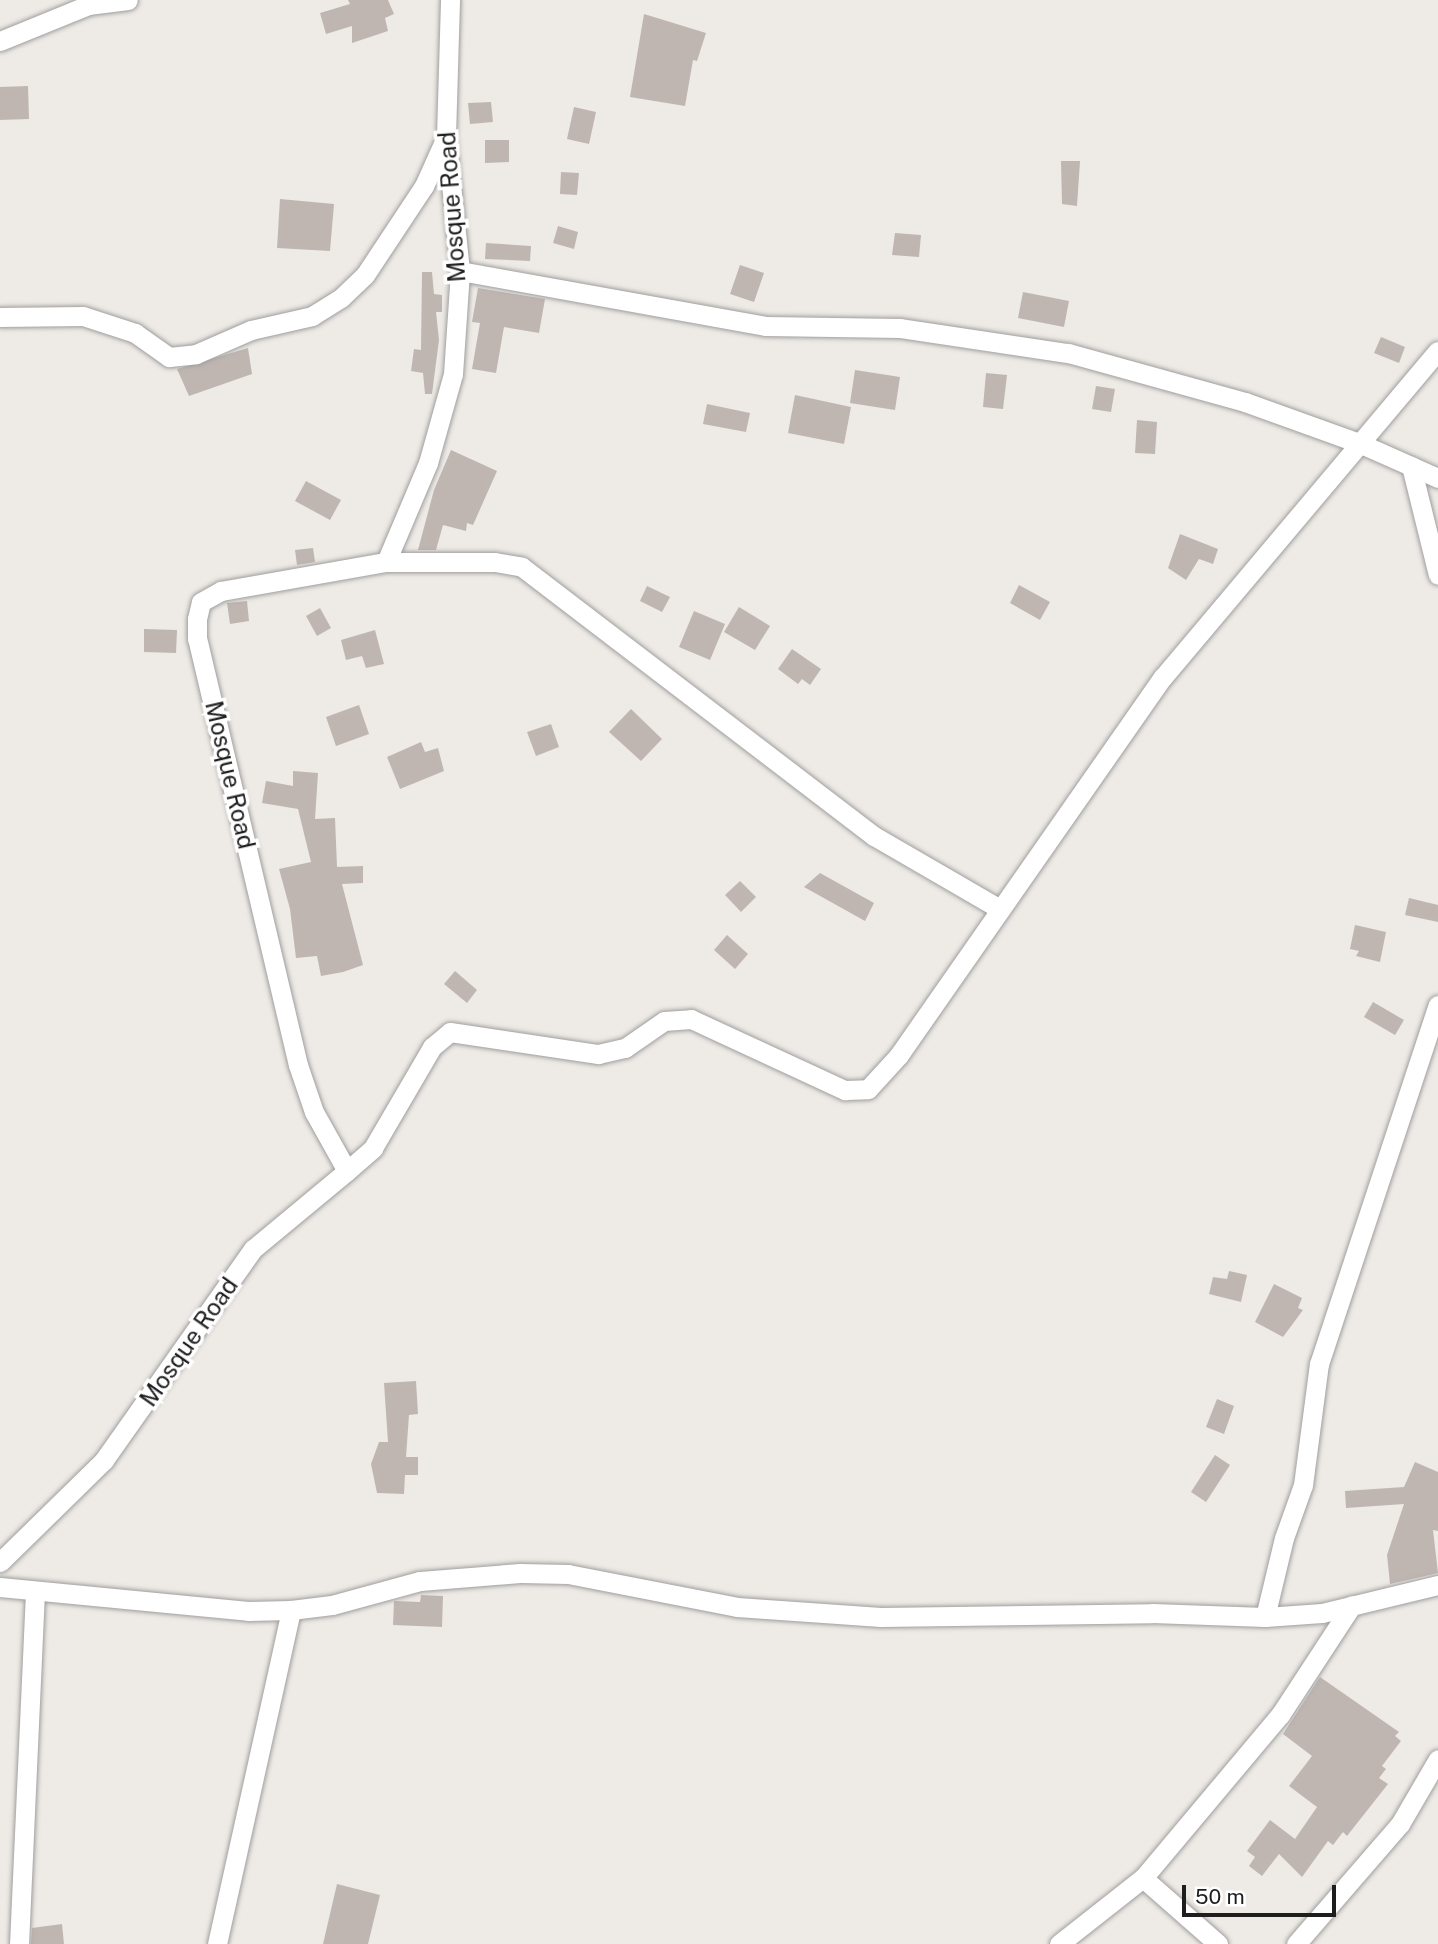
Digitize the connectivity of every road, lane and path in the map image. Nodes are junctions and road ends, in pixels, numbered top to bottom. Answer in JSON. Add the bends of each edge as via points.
{"nodes":[{"id":1,"x":128,"y":0,"type":"edge"},
{"id":2,"x":450,"y":0,"type":"edge"},
{"id":3,"x":0,"y":41,"type":"edge"},
{"id":4,"x":446,"y":136,"type":"junction"},
{"id":5,"x":460,"y":271,"type":"junction"},
{"id":6,"x":0,"y":317,"type":"edge"},
{"id":7,"x":1438,"y":351,"type":"edge"},
{"id":8,"x":1359,"y":443,"type":"junction"},
{"id":9,"x":1411,"y":466,"type":"junction"},
{"id":10,"x":1438,"y":478,"type":"edge"},
{"id":11,"x":386,"y":562,"type":"junction"},
{"id":12,"x":1438,"y":575,"type":"edge"},
{"id":13,"x":1000,"y":909,"type":"junction"},
{"id":14,"x":1438,"y":1004,"type":"edge"},
{"id":15,"x":347,"y":1171,"type":"junction"},
{"id":16,"x":0,"y":1562,"type":"edge"},
{"id":17,"x":1438,"y":1585,"type":"edge"},
{"id":18,"x":0,"y":1587,"type":"edge"},
{"id":19,"x":35,"y":1591,"type":"junction"},
{"id":20,"x":1352,"y":1605,"type":"junction"},
{"id":21,"x":291,"y":1610,"type":"junction"},
{"id":22,"x":1265,"y":1617,"type":"junction"},
{"id":23,"x":1438,"y":1759,"type":"edge"},
{"id":24,"x":1143,"y":1878,"type":"junction"},
{"id":25,"x":19,"y":1944,"type":"edge"},
{"id":26,"x":217,"y":1944,"type":"edge"},
{"id":27,"x":1059,"y":1944,"type":"edge"},
{"id":28,"x":1217,"y":1944,"type":"edge"},
{"id":29,"x":1296,"y":1944,"type":"edge"}],
"edges":[{"from":1,"to":3,"type":"street","via":[[88,5]]},
{"from":2,"to":4,"type":"street","name":"Mosque Road"},
{"from":4,"to":5,"type":"street","name":"Mosque Road"},
{"from":4,"to":6,"type":"street","via":[[424,186],[365,275],[341,298],[312,316],[251,330],[197,354],[169,357],[135,333],[83,316]]},
{"from":5,"to":8,"type":"street","via":[[765,326],[900,328],[1068,353],[1245,402]]},
{"from":5,"to":11,"type":"street","name":"Mosque Road","via":[[453,374],[428,463]]},
{"from":7,"to":8,"type":"street"},
{"from":8,"to":9,"type":"street"},
{"from":8,"to":13,"type":"street","via":[[1163,677]]},
{"from":9,"to":10,"type":"street"},
{"from":9,"to":12,"type":"street"},
{"from":11,"to":13,"type":"street","via":[[495,562],[522,567],[874,836]]},
{"from":11,"to":15,"type":"street","name":"Mosque Road","via":[[221,591],[201,602],[197,619],[197,639],[298,1065],[314,1112]]},
{"from":13,"to":15,"type":"street","via":[[899,1055],[869,1089],[845,1090],[691,1019],[664,1021],[625,1048],[598,1054],[450,1032],[432,1047],[373,1148]]},
{"from":14,"to":22,"type":"street","via":[[1319,1364],[1303,1485],[1284,1538]]},
{"from":15,"to":16,"type":"street","name":"Mosque Road","via":[[253,1249],[104,1460]]},
{"from":17,"to":20,"type":"street"},
{"from":18,"to":19,"type":"street"},
{"from":19,"to":21,"type":"street"},
{"from":19,"to":25,"type":"street"},
{"from":20,"to":22,"type":"street","via":[[1322,1613]]},
{"from":20,"to":24,"type":"street","via":[[1280,1715]]},
{"from":21,"to":22,"type":"street","via":[[332,1605],[420,1580],[520,1573],[568,1574],[737,1607],[881,1617],[1152,1613]]},
{"from":21,"to":26,"type":"street"},
{"from":23,"to":29,"type":"street","via":[[1400,1824]]},
{"from":24,"to":27,"type":"street"},
{"from":24,"to":28,"type":"street"}]}
